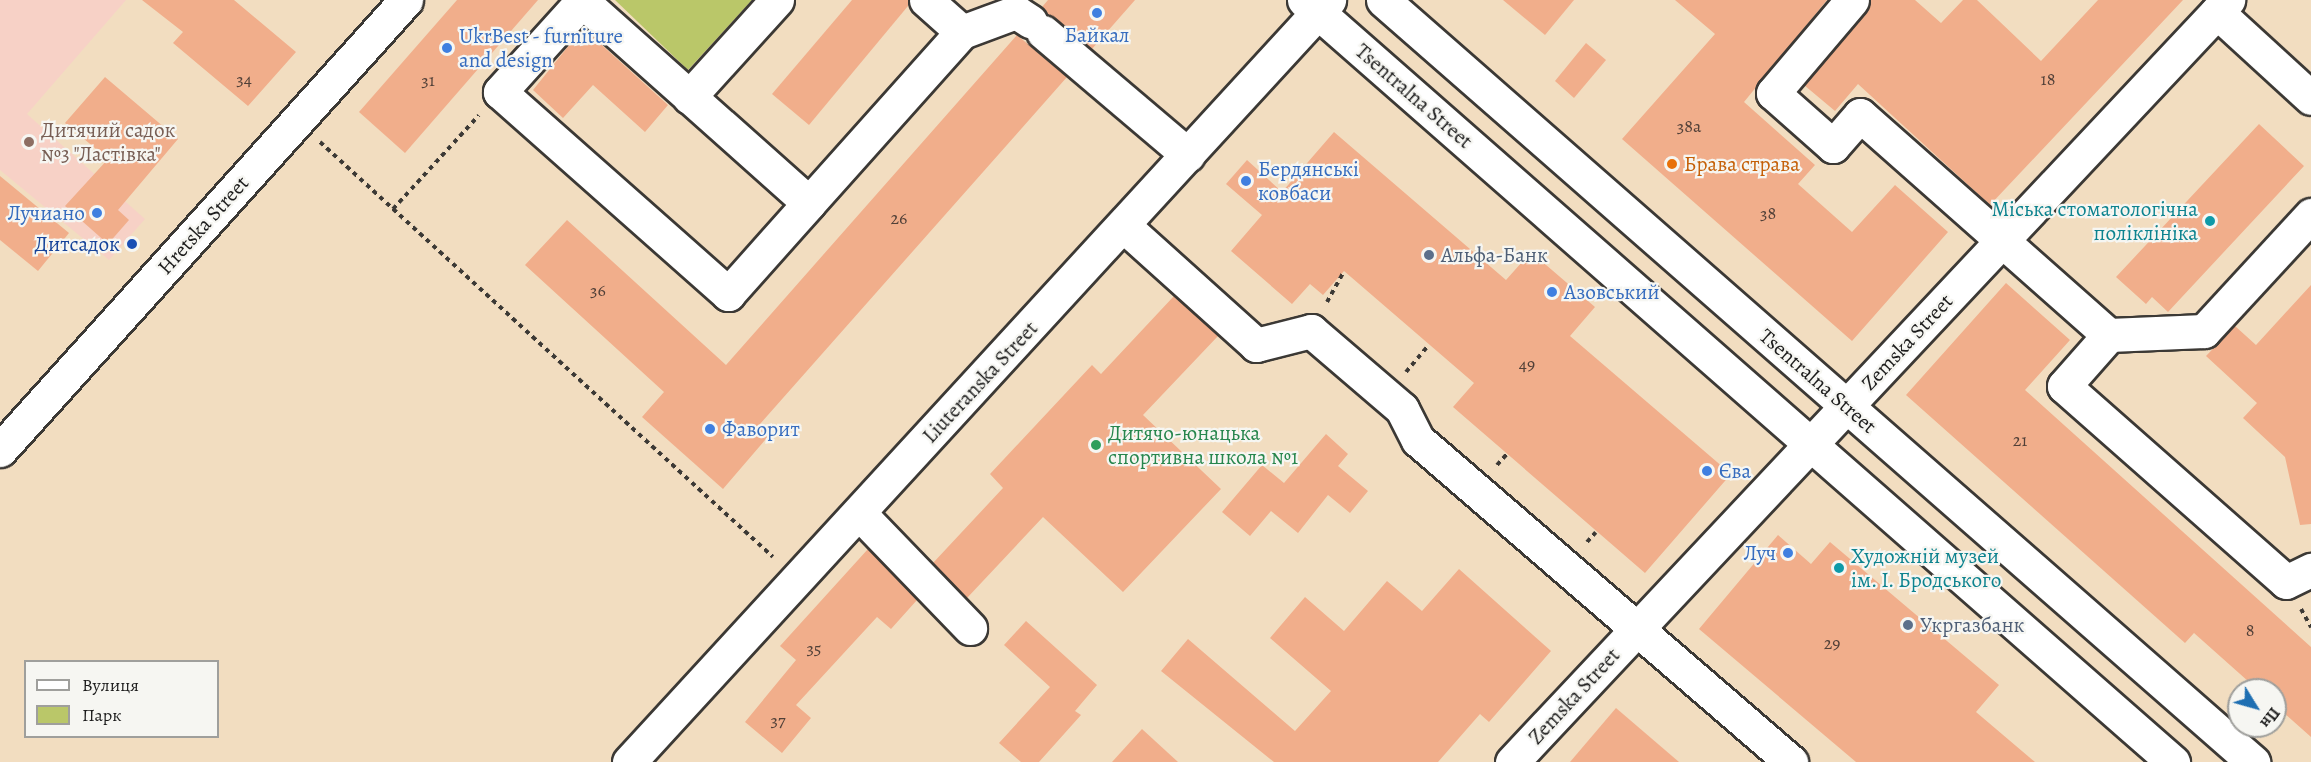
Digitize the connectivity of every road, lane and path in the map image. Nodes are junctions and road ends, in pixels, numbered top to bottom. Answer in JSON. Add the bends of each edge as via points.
{"nodes":[{"id":1,"x":406,"y":0,"type":"edge"},
{"id":2,"x":582,"y":0,"type":"edge"},
{"id":3,"x":777,"y":0,"type":"edge"},
{"id":4,"x":926,"y":0,"type":"edge"},
{"id":5,"x":1383,"y":0,"type":"edge"},
{"id":6,"x":1852,"y":0,"type":"edge"},
{"id":7,"x":1317,"y":4,"type":"edge"},
{"id":8,"x":2223,"y":6,"type":"edge"},
{"id":9,"x":962,"y":32,"type":"junction"},
{"id":10,"x":500,"y":92,"type":"junction"},
{"id":11,"x":689,"y":97,"type":"junction"},
{"id":12,"x":2311,"y":98,"type":"edge"},
{"id":13,"x":297,"y":121,"type":"junction"},
{"id":14,"x":1188,"y":155,"type":"junction"},
{"id":15,"x":809,"y":203,"type":"junction"},
{"id":16,"x":393,"y":209,"type":"junction"},
{"id":17,"x":2311,"y":215,"type":"edge"},
{"id":18,"x":1124,"y":226,"type":"junction"},
{"id":19,"x":2001,"y":240,"type":"junction"},
{"id":20,"x":2109,"y":335,"type":"junction"},
{"id":21,"x":1848,"y":406,"type":"junction"},
{"id":22,"x":1811,"y":445,"type":"junction"},
{"id":23,"x":0,"y":450,"type":"edge"},
{"id":24,"x":859,"y":513,"type":"junction"},
{"id":25,"x":2311,"y":570,"type":"edge"},
{"id":26,"x":798,"y":579,"type":"junction"},
{"id":27,"x":970,"y":628,"type":"dead end"},
{"id":28,"x":1637,"y":629,"type":"junction"},
{"id":29,"x":629,"y":762,"type":"edge"},
{"id":30,"x":1512,"y":762,"type":"edge"},
{"id":31,"x":1791,"y":762,"type":"edge"},
{"id":32,"x":2173,"y":762,"type":"edge"},
{"id":33,"x":2253,"y":762,"type":"edge"}],
"edges":[{"from":1,"to":13,"type":"street","name":"Hretska Street"},
{"from":2,"to":10,"type":"street"},
{"from":2,"to":11,"type":"street"},
{"from":3,"to":11,"type":"street"},
{"from":4,"to":9,"type":"street"},
{"from":5,"to":21,"type":"street","name":"Tsentralna Street"},
{"from":6,"to":19,"type":"street","via":[[1773,93],[1833,146],[1860,115]]},
{"from":7,"to":14,"type":"street","name":"Liuteranska Street"},
{"from":7,"to":22,"type":"street","name":"Tsentralna Street"},
{"from":8,"to":12,"type":"street"},
{"from":8,"to":19,"type":"street","name":"Zemska Street"},
{"from":9,"to":14,"type":"street","via":[[1016,12]]},
{"from":9,"to":15,"type":"street"},
{"from":10,"to":15,"type":"street","via":[[728,294]]},
{"from":10,"to":16,"type":"path"},
{"from":11,"to":15,"type":"street"},
{"from":13,"to":16,"type":"path"},
{"from":13,"to":23,"type":"street","name":"Hretska Street"},
{"from":14,"to":18,"type":"street","name":"Liuteranska Street"},
{"from":16,"to":26,"type":"path"},
{"from":17,"to":20,"type":"street","via":[[2204,331]]},
{"from":18,"to":24,"type":"street","name":"Liuteranska Street"},
{"from":18,"to":28,"type":"street","via":[[1256,345],[1311,331],[1402,409],[1419,440]]},
{"from":19,"to":20,"type":"street"},
{"from":19,"to":21,"type":"street","name":"Zemska Street"},
{"from":20,"to":25,"type":"street","via":[[2064,386],[2286,582]]},
{"from":21,"to":22,"type":"street","name":"Zemska Street"},
{"from":21,"to":33,"type":"street","name":"Tsentralna Street"},
{"from":22,"to":28,"type":"street","name":"Zemska Street"},
{"from":22,"to":32,"type":"street","name":"Tsentralna Street"},
{"from":24,"to":26,"type":"street","name":"Liuteranska Street"},
{"from":24,"to":27,"type":"street"},
{"from":26,"to":29,"type":"street","name":"Liuteranska Street"},
{"from":28,"to":30,"type":"street","name":"Zemska Street"},
{"from":28,"to":31,"type":"street"}]}
